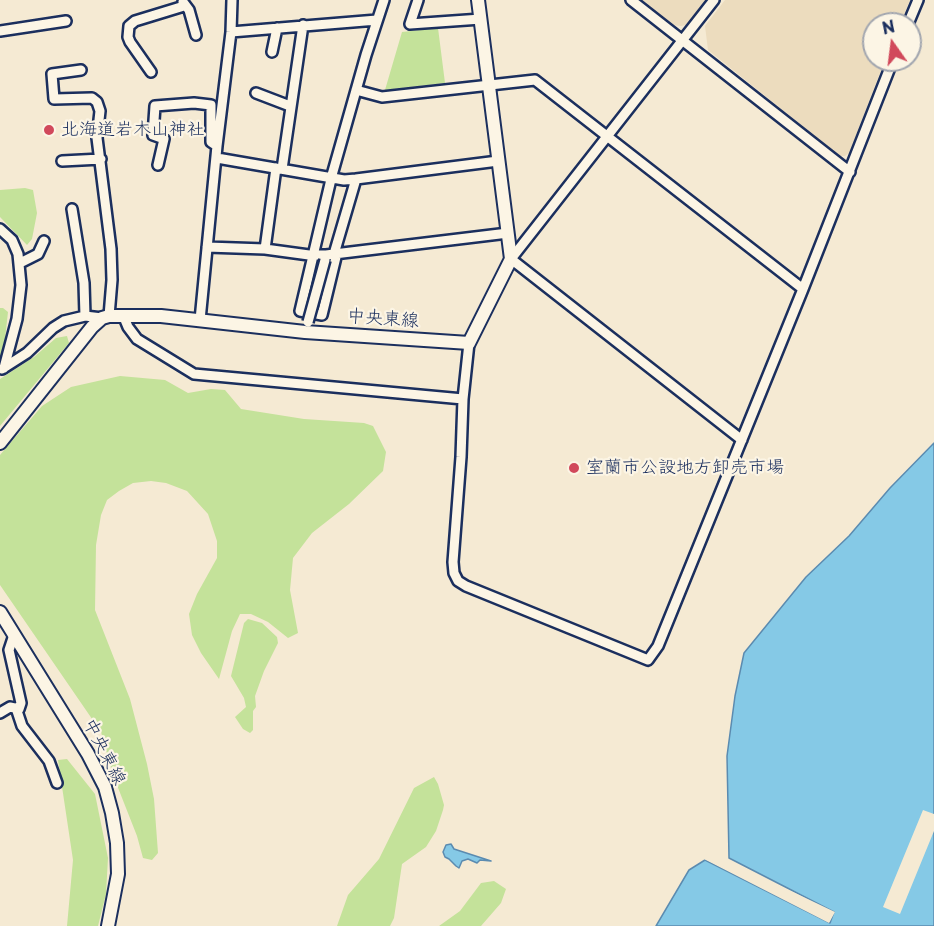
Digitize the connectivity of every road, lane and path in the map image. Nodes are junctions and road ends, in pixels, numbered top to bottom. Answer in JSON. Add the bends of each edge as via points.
{"nodes":[{"id":1,"x":232,"y":0,"type":"edge"},
{"id":2,"x":384,"y":0,"type":"edge"},
{"id":3,"x":418,"y":0,"type":"edge"},
{"id":4,"x":478,"y":0,"type":"edge"},
{"id":5,"x":631,"y":0,"type":"edge"},
{"id":6,"x":714,"y":0,"type":"edge"},
{"id":7,"x":183,"y":3,"type":"edge"},
{"id":8,"x":481,"y":19,"type":"junction"},
{"id":9,"x":377,"y":20,"type":"junction"},
{"id":10,"x":66,"y":21,"type":"dead end"},
{"id":11,"x":303,"y":25,"type":"junction"},
{"id":12,"x":277,"y":28,"type":"junction"},
{"id":13,"x":0,"y":31,"type":"edge"},
{"id":14,"x":231,"y":32,"type":"junction"},
{"id":15,"x":196,"y":35,"type":"dead end"},
{"id":16,"x":683,"y":40,"type":"junction"},
{"id":17,"x":272,"y":52,"type":"dead end"},
{"id":18,"x":81,"y":70,"type":"dead end"},
{"id":19,"x":151,"y":72,"type":"dead end"},
{"id":20,"x":888,"y":72,"type":"edge"},
{"id":21,"x":488,"y":84,"type":"junction"},
{"id":22,"x":356,"y":90,"type":"junction"},
{"id":23,"x":256,"y":93,"type":"dead end"},
{"id":24,"x":290,"y":106,"type":"junction"},
{"id":25,"x":608,"y":136,"type":"junction"},
{"id":26,"x":217,"y":146,"type":"junction"},
{"id":27,"x":217,"y":158,"type":"junction"},
{"id":28,"x":101,"y":159,"type":"junction"},
{"id":29,"x":62,"y":161,"type":"dead end"},
{"id":30,"x":498,"y":161,"type":"junction"},
{"id":31,"x":158,"y":165,"type":"dead end"},
{"id":32,"x":279,"y":169,"type":"junction"},
{"id":33,"x":850,"y":172,"type":"junction"},
{"id":34,"x":332,"y":178,"type":"junction"},
{"id":35,"x":356,"y":179,"type":"junction"},
{"id":36,"x":72,"y":209,"type":"dead end"},
{"id":37,"x":0,"y":229,"type":"edge"},
{"id":38,"x":508,"y":233,"type":"junction"},
{"id":39,"x":44,"y":241,"type":"dead end"},
{"id":40,"x":207,"y":247,"type":"junction"},
{"id":41,"x":265,"y":249,"type":"junction"},
{"id":42,"x":313,"y":255,"type":"junction"},
{"id":43,"x":330,"y":255,"type":"junction"},
{"id":44,"x":511,"y":259,"type":"junction"},
{"id":45,"x":20,"y":263,"type":"junction"},
{"id":46,"x":803,"y":289,"type":"junction"},
{"id":47,"x":123,"y":315,"type":"junction"},
{"id":48,"x":85,"y":316,"type":"junction"},
{"id":49,"x":105,"y":317,"type":"junction"},
{"id":50,"x":200,"y":320,"type":"junction"},
{"id":51,"x":306,"y":327,"type":"junction"},
{"id":52,"x":469,"y":343,"type":"junction"},
{"id":53,"x":2,"y":369,"type":"edge"},
{"id":54,"x":463,"y":399,"type":"junction"},
{"id":55,"x":742,"y":440,"type":"junction"},
{"id":56,"x":0,"y":443,"type":"edge"},
{"id":57,"x":0,"y":612,"type":"edge"},
{"id":58,"x":14,"y":635,"type":"junction"},
{"id":59,"x":16,"y":708,"type":"junction"},
{"id":60,"x":0,"y":713,"type":"edge"},
{"id":61,"x":57,"y":783,"type":"dead end"},
{"id":62,"x":108,"y":926,"type":"edge"}],
"edges":[{"from":1,"to":14,"type":"street"},
{"from":2,"to":9,"type":"street"},
{"from":3,"to":8,"type":"street","via":[[410,24]]},
{"from":4,"to":8,"type":"main road"},
{"from":5,"to":16,"type":"street"},
{"from":6,"to":16,"type":"street"},
{"from":7,"to":15,"type":"street"},
{"from":7,"to":19,"type":"street","via":[[129,26],[130,42]]},
{"from":8,"to":21,"type":"main road"},
{"from":9,"to":11,"type":"street"},
{"from":9,"to":22,"type":"street"},
{"from":10,"to":13,"type":"street"},
{"from":11,"to":12,"type":"street"},
{"from":11,"to":24,"type":"street"},
{"from":12,"to":14,"type":"street"},
{"from":12,"to":17,"type":"street"},
{"from":14,"to":26,"type":"street"},
{"from":16,"to":25,"type":"street"},
{"from":16,"to":33,"type":"street"},
{"from":18,"to":28,"type":"street","via":[[52,74],[54,99],[92,98],[97,102]]},
{"from":20,"to":33,"type":"street"},
{"from":21,"to":22,"type":"street","via":[[382,97]]},
{"from":21,"to":25,"type":"street","via":[[535,80]]},
{"from":21,"to":30,"type":"main road"},
{"from":22,"to":34,"type":"street"},
{"from":23,"to":24,"type":"street"},
{"from":24,"to":32,"type":"street"},
{"from":25,"to":44,"type":"street"},
{"from":25,"to":46,"type":"street"},
{"from":26,"to":27,"type":"street"},
{"from":26,"to":31,"type":"street","via":[[211,142],[211,105],[155,106],[153,135],[164,139]]},
{"from":27,"to":32,"type":"street"},
{"from":27,"to":40,"type":"street"},
{"from":28,"to":29,"type":"street"},
{"from":28,"to":49,"type":"street","via":[[112,280]]},
{"from":30,"to":35,"type":"street"},
{"from":30,"to":38,"type":"main road"},
{"from":32,"to":34,"type":"street"},
{"from":32,"to":41,"type":"street"},
{"from":33,"to":46,"type":"street"},
{"from":34,"to":35,"type":"street"},
{"from":34,"to":42,"type":"street"},
{"from":35,"to":43,"type":"street"},
{"from":36,"to":48,"type":"street"},
{"from":37,"to":45,"type":"street","via":[[12,240]]},
{"from":38,"to":43,"type":"street"},
{"from":38,"to":44,"type":"main road"},
{"from":39,"to":45,"type":"street","via":[[38,254]]},
{"from":40,"to":41,"type":"street"},
{"from":40,"to":50,"type":"street"},
{"from":41,"to":42,"type":"street"},
{"from":42,"to":43,"type":"street"},
{"from":42,"to":43,"type":"street","via":[[300,311],[322,315]]},
{"from":43,"to":51,"type":"street","bridge":true},
{"from":44,"to":52,"type":"main road"},
{"from":44,"to":55,"type":"street"},
{"from":45,"to":53,"type":"street","via":[[17,319]]},
{"from":46,"to":55,"type":"street"},
{"from":47,"to":49,"type":"main road","name":"中央東線"},
{"from":47,"to":50,"type":"main road","name":"中央東線"},
{"from":47,"to":54,"type":"street","via":[[137,339],[194,374]]},
{"from":48,"to":49,"type":"street"},
{"from":48,"to":53,"type":"street","via":[[57,325],[27,353]]},
{"from":49,"to":56,"type":"main road","via":[[92,327]]},
{"from":50,"to":51,"type":"main road","name":"中央東線"},
{"from":51,"to":52,"type":"main road","name":"中央東線"},
{"from":52,"to":54,"type":"street"},
{"from":54,"to":55,"type":"street","via":[[453,562],[458,581],[648,660],[658,646]]},
{"from":57,"to":58,"type":"main road","name":"中央東線"},
{"from":58,"to":59,"type":"street","via":[[9,650],[21,703]]},
{"from":58,"to":62,"type":"main road","name":"中央東線","via":[[105,787],[117,843],[118,874]]},
{"from":59,"to":60,"type":"street"},
{"from":59,"to":61,"type":"street","via":[[22,726],[49,761]]}]}
